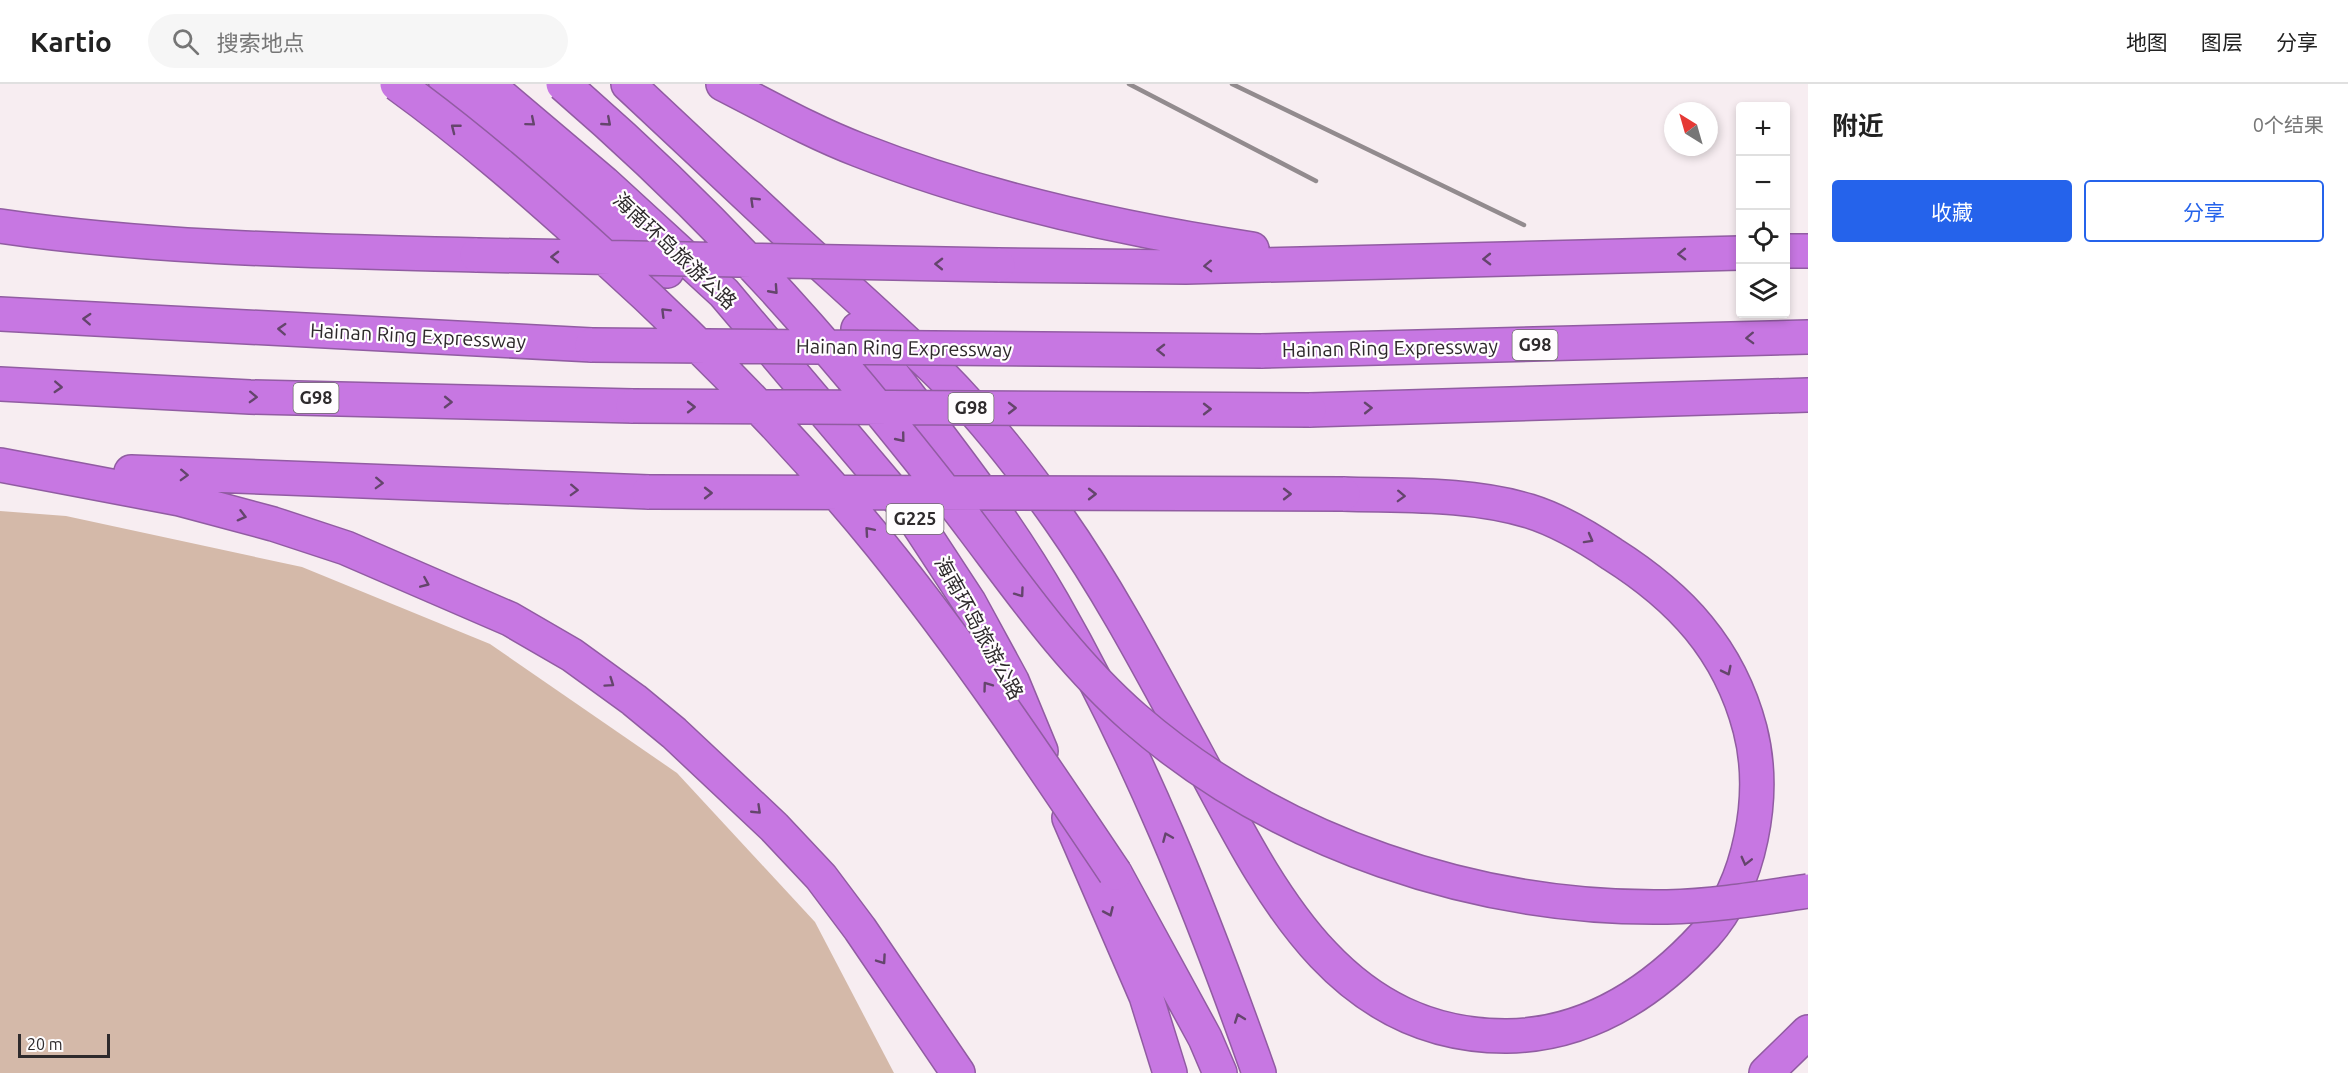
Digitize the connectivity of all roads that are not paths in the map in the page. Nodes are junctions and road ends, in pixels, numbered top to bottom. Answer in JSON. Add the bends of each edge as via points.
{"nodes":[{"id":1,"x":397,"y":84,"type":"edge"},
{"id":2,"x":446,"y":84,"type":"edge"},
{"id":3,"x":487,"y":84,"type":"edge"},
{"id":4,"x":563,"y":84,"type":"edge"},
{"id":5,"x":628,"y":84,"type":"edge"},
{"id":6,"x":723,"y":84,"type":"edge"},
{"id":7,"x":0,"y":226,"type":"edge"},
{"id":8,"x":787,"y":233,"type":"junction"},
{"id":9,"x":1790,"y":251,"type":"edge"},
{"id":10,"x":1808,"y":251,"type":"edge"},
{"id":11,"x":1736,"y":252,"type":"edge"},
{"id":12,"x":1391,"y":261,"type":"junction"},
{"id":13,"x":0,"y":314,"type":"edge"},
{"id":14,"x":1808,"y":337,"type":"edge"},
{"id":15,"x":0,"y":384,"type":"edge"},
{"id":16,"x":804,"y":388,"type":"junction"},
{"id":17,"x":1808,"y":395,"type":"edge"},
{"id":18,"x":0,"y":465,"type":"edge"},
{"id":19,"x":1808,"y":891,"type":"edge"},
{"id":20,"x":1808,"y":1032,"type":"edge"},
{"id":21,"x":958,"y":1073,"type":"edge"},
{"id":22,"x":1170,"y":1073,"type":"edge"},
{"id":23,"x":1220,"y":1073,"type":"edge"},
{"id":24,"x":1259,"y":1073,"type":"edge"},
{"id":25,"x":1766,"y":1073,"type":"edge"}],
"edges":[{"from":23,"to":1,"type":"highway","one_way":true,"bridge":true,"via":[[1115,873],[1027,741],[879,543],[767,417],[658,306],[486,152]]},
{"from":2,"to":16,"type":"highway"},
{"from":3,"to":16,"type":"highway","name":"海南环岛旅游公路","number":"G225","one_way":true,"via":[[604,183],[724,293]]},
{"from":4,"to":19,"type":"highway","one_way":true,"bridge":true,"via":[[673,184],[772,288],[861,388],[1057,638],[1133,717],[1208,773],[1271,812],[1346,846],[1419,872],[1495,892],[1573,902],[1666,907]]},
{"from":8,"to":5,"type":"highway","one_way":true},
{"from":6,"to":12,"type":"highway","via":[[857,149],[924,174],[1057,212],[1275,253]]},
{"from":12,"to":7,"type":"highway","one_way":true,"bridge":true,"via":[[1186,267],[370,253],[83,238]]},
{"from":18,"to":8,"type":"highway","one_way":true,"bridge":true,"via":[[649,492],[1343,494],[1468,499],[1531,512],[1588,538],[1635,568],[1680,604],[1716,648],[1736,690],[1751,732],[1754,829],[1744,870],[1714,925],[1679,964],[1648,990],[1610,1011],[1565,1028],[1524,1035],[1479,1036],[1439,1028],[1366,994],[1326,960],[1293,920],[1255,862],[1148,665],[1059,519],[1001,444],[944,378]]},
{"from":24,"to":8,"type":"highway","one_way":true,"via":[[1133,757],[1052,601],[990,507]]},
{"from":9,"to":10,"type":"highway"},
{"from":11,"to":12,"type":"highway","one_way":true},
{"from":14,"to":13,"type":"highway","name":"Hainan Ring Expressway","number":"G98","one_way":true,"bridge":true,"via":[[1261,351],[592,345]]},
{"from":15,"to":17,"type":"highway","number":"G98","one_way":true,"bridge":true,"via":[[250,397],[633,406],[1310,410]]},
{"from":16,"to":22,"type":"highway","name":"海南环岛旅游公路","number":"G225","one_way":true,"via":[[912,515],[969,602],[1012,681],[1146,996]]},
{"from":18,"to":21,"type":"highway","one_way":true,"via":[[180,499],[346,548],[510,619],[562,650],[642,706],[720,773],[821,877]]},
{"from":20,"to":25,"type":"highway"}]}
